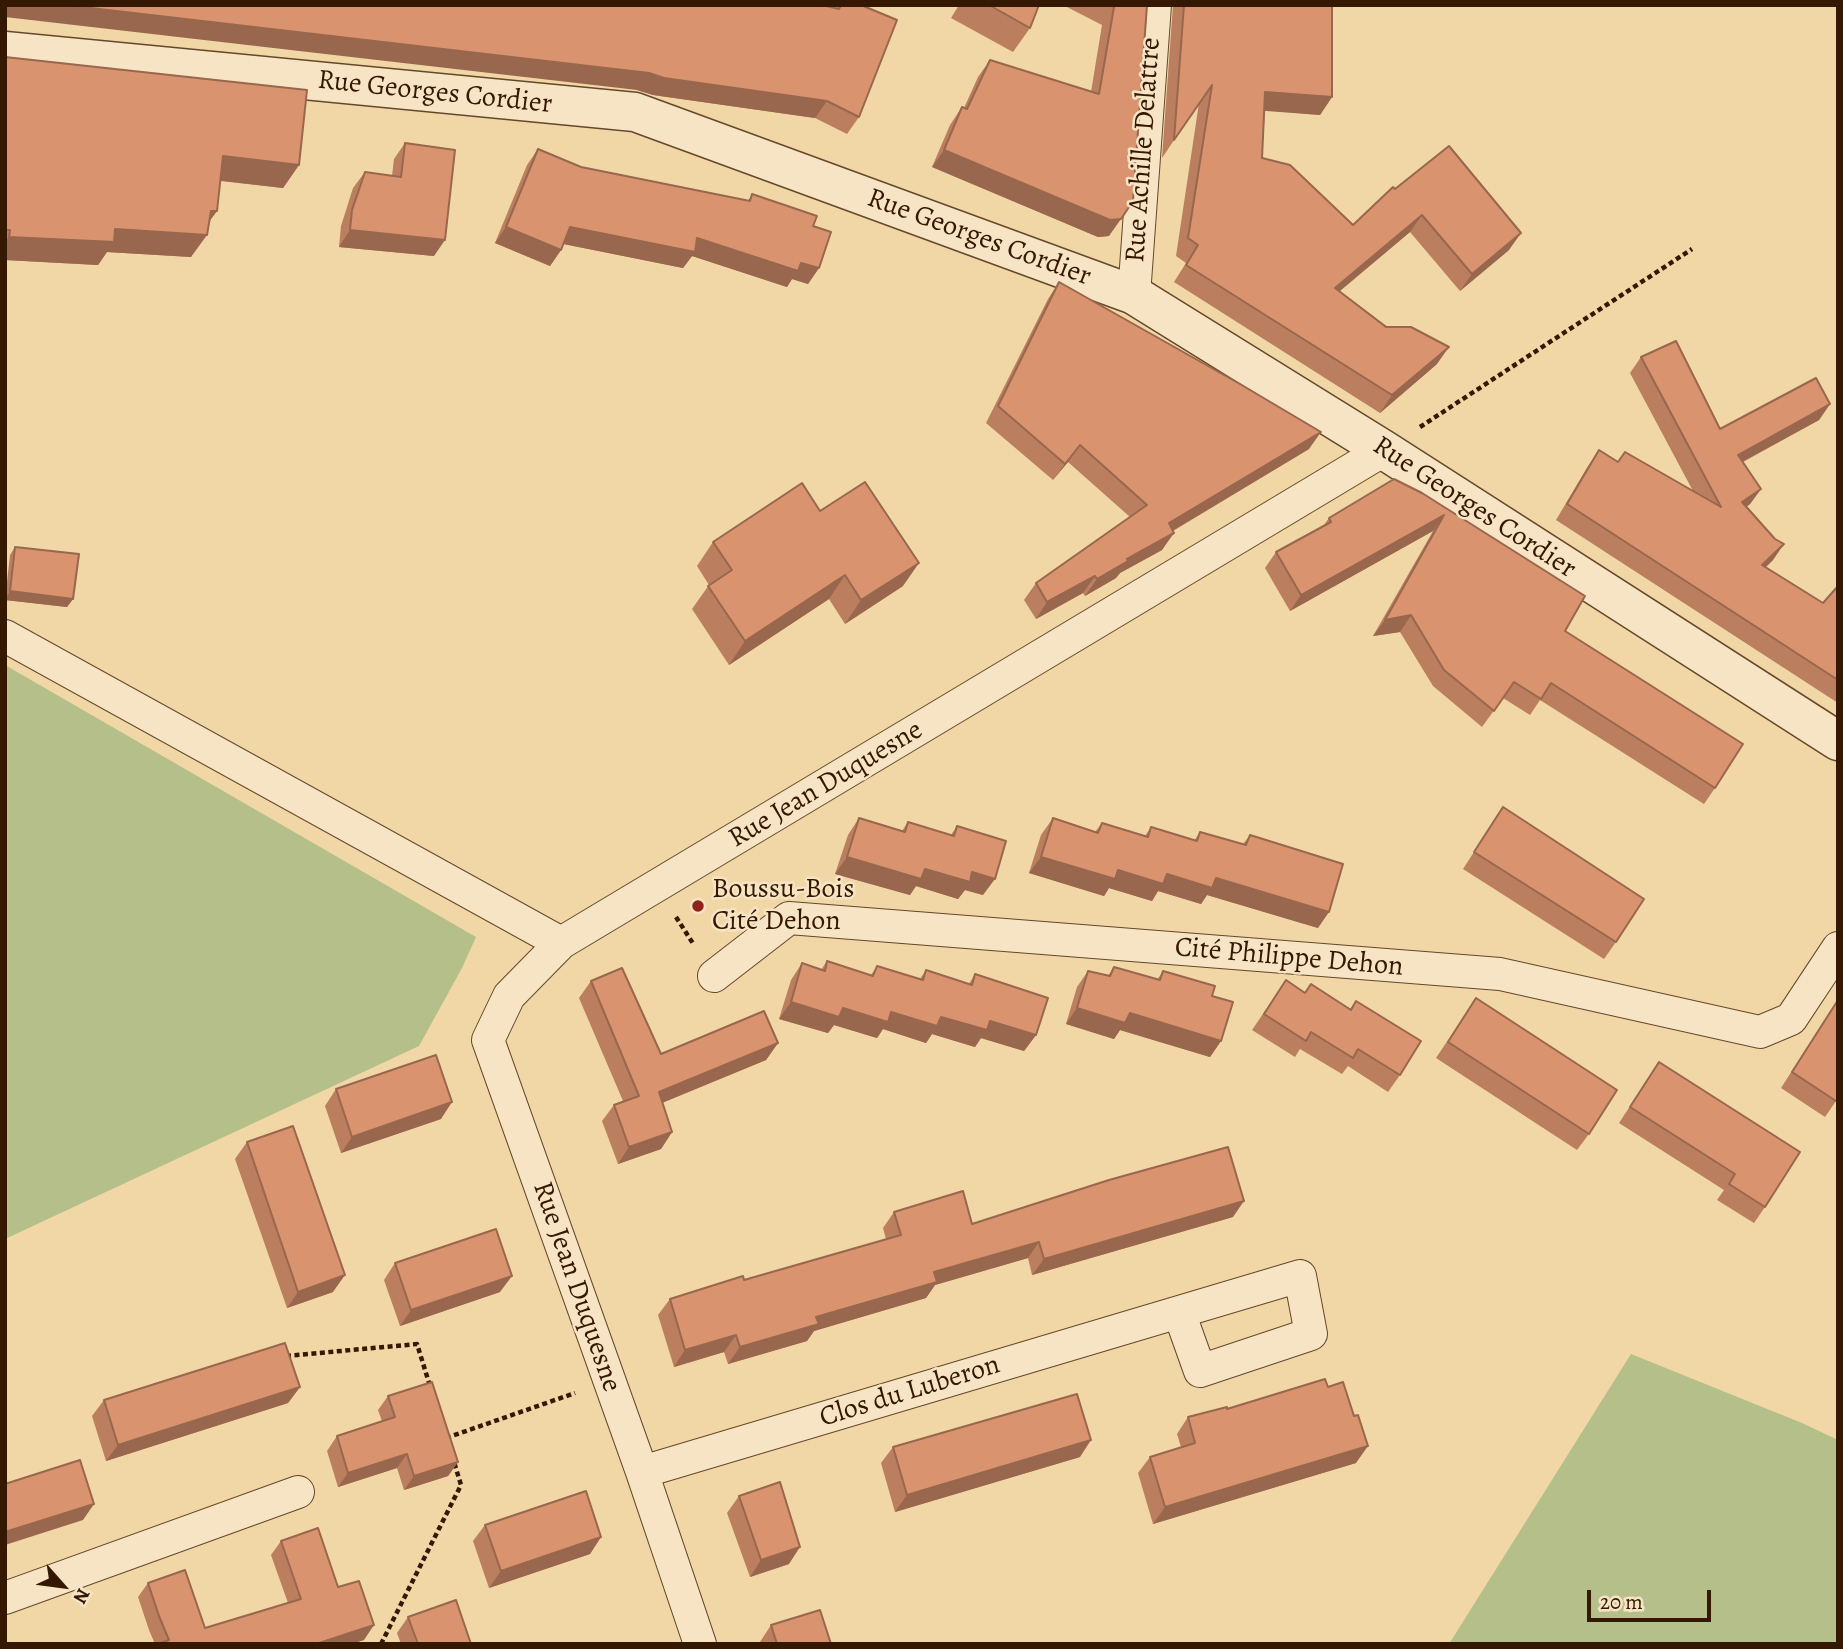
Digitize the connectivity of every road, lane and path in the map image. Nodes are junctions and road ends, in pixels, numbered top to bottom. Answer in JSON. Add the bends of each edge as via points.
{"nodes":[{"id":1,"x":1155,"y":5,"type":"edge"},
{"id":2,"x":5,"y":51,"type":"edge"},
{"id":3,"x":1692,"y":249,"type":"dead end"},
{"id":4,"x":1134,"y":295,"type":"junction"},
{"id":5,"x":1384,"y":450,"type":"junction"},
{"id":6,"x":5,"y":636,"type":"edge"},
{"id":7,"x":1838,"y":741,"type":"edge"},
{"id":8,"x":674,"y":913,"type":"dead end"},
{"id":9,"x":682,"y":927,"type":"dead end"},
{"id":10,"x":561,"y":943,"type":"junction"},
{"id":11,"x":1838,"y":948,"type":"edge"},
{"id":12,"x":714,"y":976,"type":"dead end"},
{"id":13,"x":1179,"y":1312,"type":"dead end"},
{"id":14,"x":279,"y":1356,"type":"edge"},
{"id":15,"x":609,"y":1381,"type":"junction"},
{"id":16,"x":432,"y":1391,"type":"edge"},
{"id":17,"x":443,"y":1426,"type":"edge"},
{"id":18,"x":446,"y":1438,"type":"junction"},
{"id":19,"x":450,"y":1449,"type":"edge"},
{"id":20,"x":454,"y":1461,"type":"edge"},
{"id":21,"x":642,"y":1472,"type":"junction"},
{"id":22,"x":298,"y":1492,"type":"dead end"},
{"id":23,"x":5,"y":1598,"type":"edge"},
{"id":24,"x":381,"y":1644,"type":"edge"},
{"id":25,"x":700,"y":1644,"type":"edge"}],
"edges":[{"from":1,"to":4,"type":"street","name":"Rue Achille Delattre"},
{"from":2,"to":4,"type":"street","name":"Rue Georges Cordier","via":[[635,112]]},
{"from":3,"to":5,"type":"path"},
{"from":4,"to":5,"type":"street","name":"Rue Georges Cordier"},
{"from":5,"to":7,"type":"street","name":"Rue Georges Cordier"},
{"from":5,"to":10,"type":"street","name":"Rue Jean Duquesne"},
{"from":6,"to":10,"type":"street"},
{"from":8,"to":9,"type":"path"},
{"from":10,"to":15,"type":"street","name":"Rue Jean Duquesne","via":[[509,996],[488,1040]]},
{"from":11,"to":12,"type":"street","name":"Cité Philippe Dehon","via":[[1791,1019],[1760,1032],[1500,974],[789,918]]},
{"from":13,"to":21,"type":"street","name":"Clos du Luberon"},
{"from":14,"to":16,"type":"path","via":[[417,1343]]},
{"from":15,"to":18,"type":"path"},
{"from":15,"to":21,"type":"street","name":"Rue Jean Duquesne"},
{"from":17,"to":18,"type":"path"},
{"from":18,"to":19,"type":"path"},
{"from":20,"to":24,"type":"path","via":[[461,1485]]},
{"from":21,"to":25,"type":"street","name":"Rue Jean Duquesne"},
{"from":22,"to":23,"type":"street"}]}
